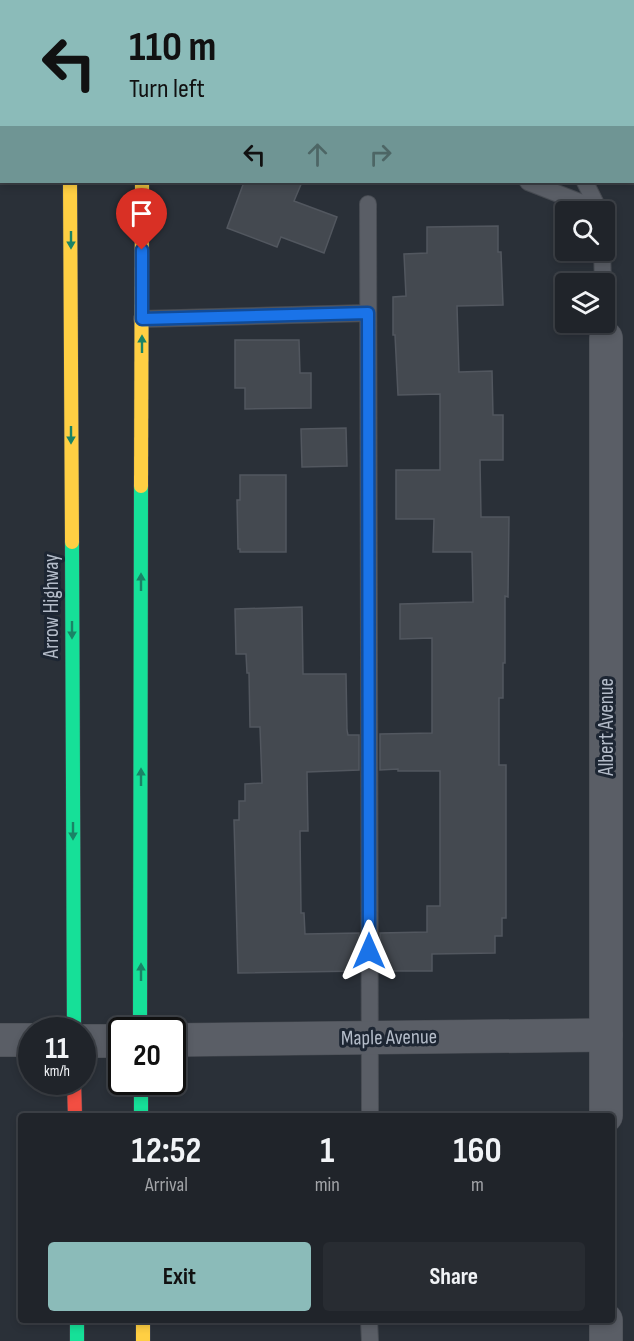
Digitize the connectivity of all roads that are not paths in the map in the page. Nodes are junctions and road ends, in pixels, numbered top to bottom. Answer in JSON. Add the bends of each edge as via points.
{"nodes":[{"id":1,"x":70,"y":183,"type":"edge"},
{"id":2,"x":142,"y":183,"type":"edge"},
{"id":3,"x":530,"y":183,"type":"edge"},
{"id":4,"x":586,"y":183,"type":"edge"},
{"id":5,"x":575,"y":201,"type":"edge"},
{"id":6,"x":595,"y":201,"type":"edge"},
{"id":7,"x":368,"y":204,"type":"dead end"},
{"id":8,"x":368,"y":313,"type":"junction"},
{"id":9,"x":142,"y":319,"type":"junction"},
{"id":10,"x":606,"y":333,"type":"edge"},
{"id":11,"x":606,"y":338,"type":"joint"},
{"id":12,"x":74,"y":1017,"type":"edge"},
{"id":13,"x":140,"y":1017,"type":"edge"},
{"id":14,"x":606,"y":1035,"type":"junction"},
{"id":15,"x":370,"y":1037,"type":"junction"},
{"id":16,"x":0,"y":1040,"type":"edge"},
{"id":17,"x":18,"y":1040,"type":"edge"},
{"id":18,"x":186,"y":1040,"type":"edge"},
{"id":19,"x":74,"y":1095,"type":"edge"},
{"id":20,"x":141,"y":1095,"type":"edge"},
{"id":21,"x":75,"y":1113,"type":"edge"},
{"id":22,"x":141,"y":1113,"type":"edge"},
{"id":23,"x":370,"y":1113,"type":"edge"},
{"id":24,"x":606,"y":1113,"type":"edge"},
{"id":25,"x":77,"y":1323,"type":"edge"},
{"id":26,"x":143,"y":1323,"type":"edge"},
{"id":27,"x":369,"y":1323,"type":"edge"},
{"id":28,"x":606,"y":1323,"type":"edge"},
{"id":29,"x":77,"y":1341,"type":"edge"},
{"id":30,"x":143,"y":1341,"type":"edge"},
{"id":31,"x":370,"y":1341,"type":"edge"},
{"id":32,"x":606,"y":1341,"type":"edge"}],
"edges":[{"from":1,"to":12,"type":"main road","name":"Arrow Highway","one_way":true},
{"from":2,"to":9,"type":"main road"},
{"from":3,"to":5,"type":"lane"},
{"from":4,"to":6,"type":"lane"},
{"from":7,"to":8,"type":"lane"},
{"from":8,"to":9,"type":"lane"},
{"from":8,"to":15,"type":"lane"},
{"from":13,"to":9,"type":"main road","one_way":true},
{"from":10,"to":11,"type":"lane"},
{"from":11,"to":14,"type":"street","name":"Albert Avenue"},
{"from":14,"to":15,"type":"street","name":"Maple Avenue"},
{"from":14,"to":24,"type":"street","name":"Albert Avenue"},
{"from":15,"to":18,"type":"street","name":"Maple Avenue"},
{"from":15,"to":23,"type":"lane"},
{"from":16,"to":17,"type":"street"},
{"from":19,"to":21,"type":"main road"},
{"from":20,"to":22,"type":"main road"},
{"from":25,"to":29,"type":"main road"},
{"from":26,"to":30,"type":"main road"},
{"from":27,"to":31,"type":"lane"},
{"from":28,"to":32,"type":"street"}]}
